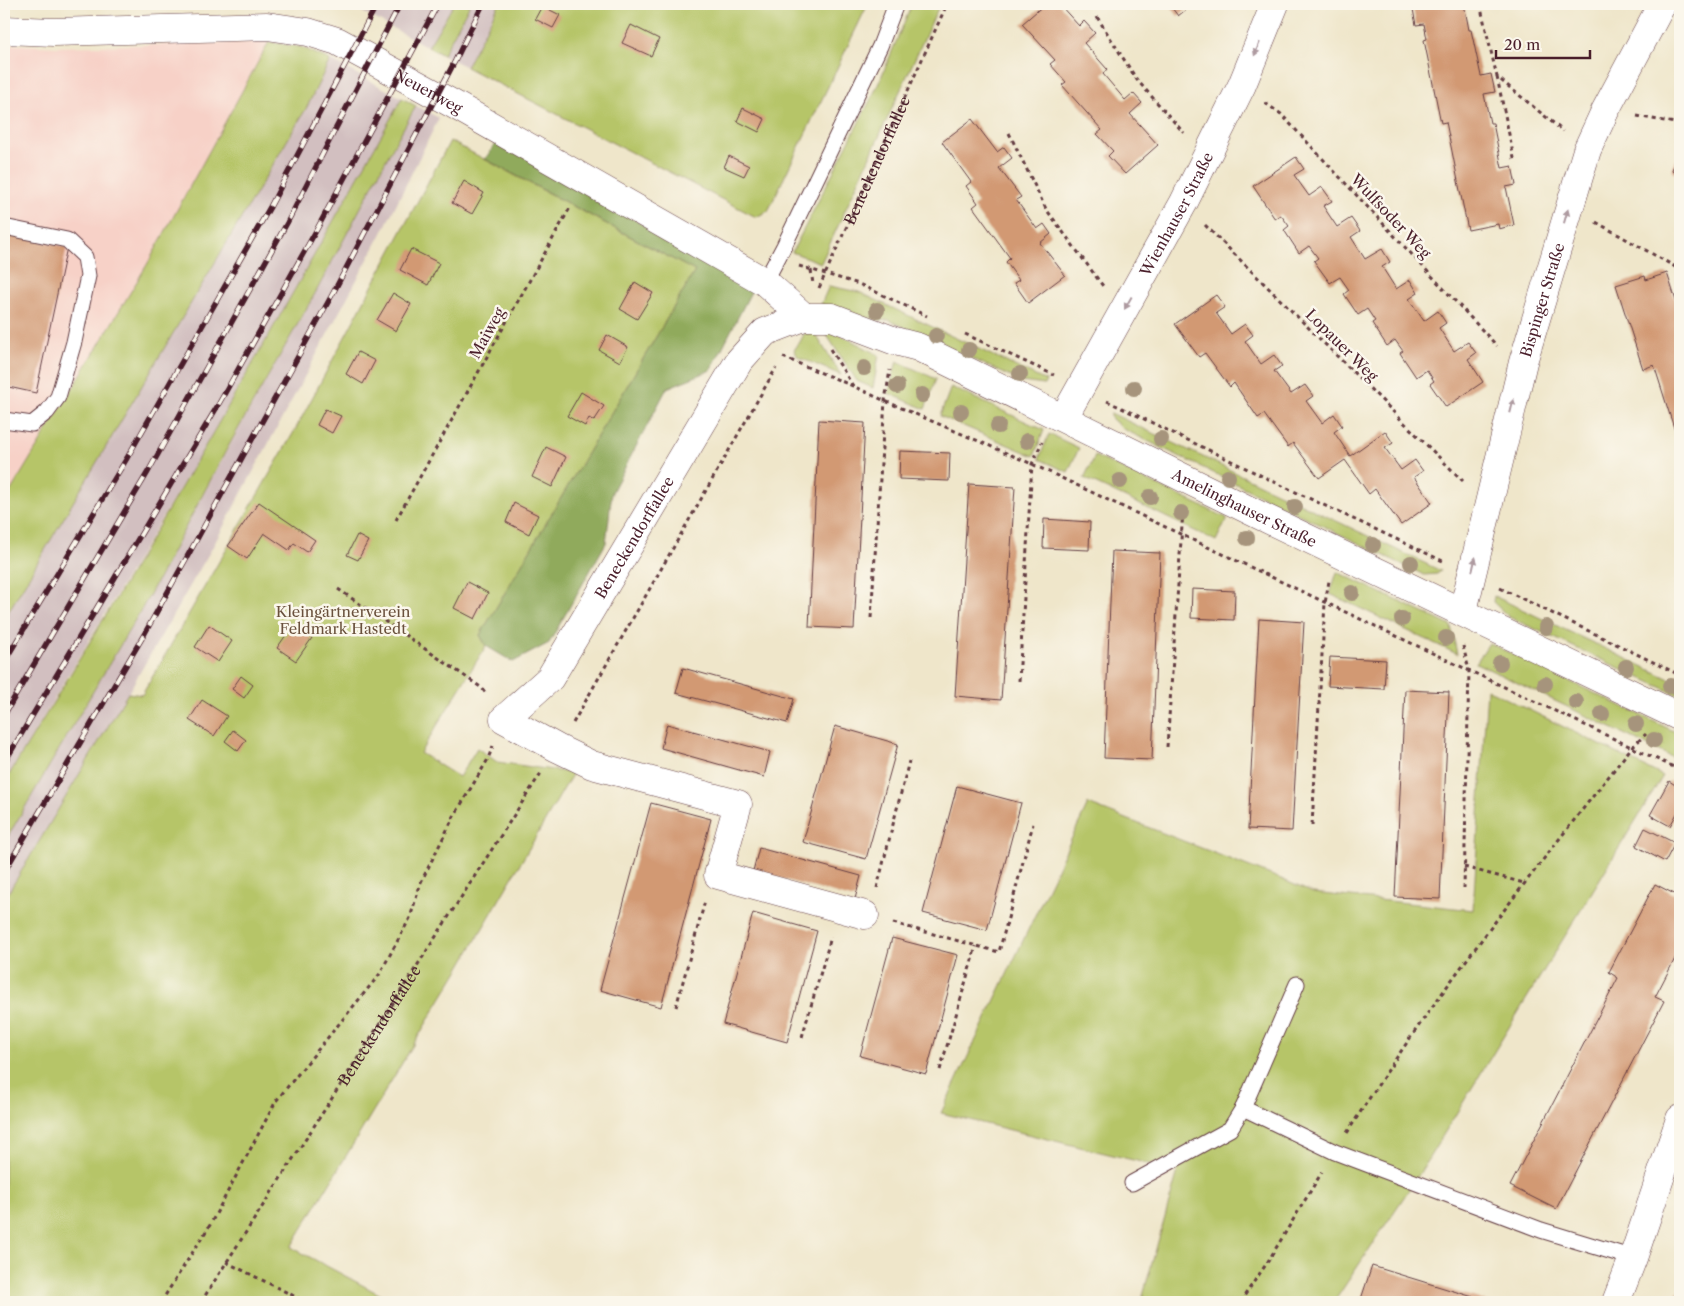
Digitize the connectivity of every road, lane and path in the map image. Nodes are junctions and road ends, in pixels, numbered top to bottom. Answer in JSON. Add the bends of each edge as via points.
{"nodes":[{"id":1,"x":896,"y":4,"type":"edge"},
{"id":2,"x":947,"y":4,"type":"edge"},
{"id":3,"x":1275,"y":4,"type":"edge"},
{"id":4,"x":1480,"y":4,"type":"edge"},
{"id":5,"x":1662,"y":4,"type":"edge"},
{"id":6,"x":1097,"y":17,"type":"dead end"},
{"id":7,"x":4,"y":30,"type":"edge"},
{"id":8,"x":1497,"y":77,"type":"junction"},
{"id":9,"x":1242,"y":86,"type":"junction"},
{"id":10,"x":1605,"y":111,"type":"junction"},
{"id":11,"x":1680,"y":124,"type":"edge"},
{"id":12,"x":1009,"y":132,"type":"dead end"},
{"id":13,"x":1587,"y":150,"type":"junction"},
{"id":14,"x":1206,"y":158,"type":"junction"},
{"id":15,"x":1515,"y":163,"type":"dead end"},
{"id":16,"x":586,"y":179,"type":"junction"},
{"id":17,"x":1184,"y":202,"type":"junction"},
{"id":18,"x":1569,"y":206,"type":"junction"},
{"id":19,"x":4,"y":227,"type":"edge"},
{"id":20,"x":1680,"y":272,"type":"edge"},
{"id":21,"x":825,"y":274,"type":"junction"},
{"id":22,"x":765,"y":282,"type":"junction"},
{"id":23,"x":1125,"y":307,"type":"junction"},
{"id":24,"x":804,"y":317,"type":"junction"},
{"id":25,"x":934,"y":320,"type":"dead end"},
{"id":26,"x":960,"y":332,"type":"dead end"},
{"id":27,"x":895,"y":341,"type":"junction"},
{"id":28,"x":782,"y":357,"type":"junction"},
{"id":29,"x":1523,"y":362,"type":"junction"},
{"id":30,"x":1080,"y":387,"type":"junction"},
{"id":31,"x":885,"y":401,"type":"junction"},
{"id":32,"x":1064,"y":417,"type":"junction"},
{"id":33,"x":4,"y":420,"type":"edge"},
{"id":34,"x":1032,"y":464,"type":"junction"},
{"id":35,"x":1185,"y":478,"type":"junction"},
{"id":36,"x":1490,"y":495,"type":"junction"},
{"id":37,"x":396,"y":520,"type":"dead end"},
{"id":38,"x":1181,"y":536,"type":"junction"},
{"id":39,"x":1334,"y":550,"type":"junction"},
{"id":40,"x":1472,"y":574,"type":"junction"},
{"id":41,"x":338,"y":589,"type":"dead end"},
{"id":42,"x":1325,"y":603,"type":"junction"},
{"id":43,"x":1463,"y":611,"type":"junction"},
{"id":44,"x":871,"y":618,"type":"dead end"},
{"id":45,"x":1680,"y":675,"type":"edge"},
{"id":46,"x":1019,"y":681,"type":"dead end"},
{"id":47,"x":1469,"y":684,"type":"dead end"},
{"id":48,"x":1675,"y":714,"type":"edge"},
{"id":49,"x":504,"y":719,"type":"junction"},
{"id":50,"x":1167,"y":747,"type":"dead end"},
{"id":51,"x":1632,"y":747,"type":"junction"},
{"id":52,"x":557,"y":748,"type":"junction"},
{"id":53,"x":909,"y":760,"type":"dead end"},
{"id":54,"x":1680,"y":770,"type":"edge"},
{"id":55,"x":1033,"y":824,"type":"dead end"},
{"id":56,"x":1312,"y":825,"type":"dead end"},
{"id":57,"x":1464,"y":866,"type":"junction"},
{"id":58,"x":718,"y":875,"type":"junction"},
{"id":59,"x":1524,"y":883,"type":"junction"},
{"id":60,"x":1464,"y":888,"type":"dead end"},
{"id":61,"x":839,"y":907,"type":"junction"},
{"id":62,"x":865,"y":915,"type":"junction"},
{"id":63,"x":976,"y":946,"type":"junction"},
{"id":64,"x":1297,"y":984,"type":"dead end"},
{"id":65,"x":676,"y":1007,"type":"dead end"},
{"id":66,"x":802,"y":1037,"type":"dead end"},
{"id":67,"x":940,"y":1070,"type":"dead end"},
{"id":68,"x":1243,"y":1108,"type":"junction"},
{"id":69,"x":1680,"y":1119,"type":"edge"},
{"id":70,"x":1335,"y":1152,"type":"junction"},
{"id":71,"x":1132,"y":1183,"type":"dead end"},
{"id":72,"x":1634,"y":1258,"type":"junction"},
{"id":73,"x":226,"y":1262,"type":"junction"},
{"id":74,"x":161,"y":1302,"type":"edge"},
{"id":75,"x":201,"y":1302,"type":"edge"},
{"id":76,"x":306,"y":1302,"type":"edge"},
{"id":77,"x":1240,"y":1302,"type":"edge"},
{"id":78,"x":1616,"y":1302,"type":"edge"}],
"edges":[{"from":1,"to":22,"type":"lane","via":[[876,54]]},
{"from":2,"to":21,"type":"path","name":"Beneckendorffallee"},
{"from":3,"to":9,"type":"street","name":"Wienhauser Straße","one_way":true},
{"from":4,"to":8,"type":"path"},
{"from":5,"to":10,"type":"street","name":"Bispinger Straße"},
{"from":6,"to":14,"type":"path","via":[[1138,80]]},
{"from":7,"to":16,"type":"street","name":"Neuenweg","via":[[54,32],[267,26],[308,32],[336,41]]},
{"from":8,"to":13,"type":"path"},
{"from":8,"to":15,"type":"path"},
{"from":9,"to":14,"type":"street","name":"Wienhauser Straße"},
{"from":9,"to":29,"type":"path","name":"Wulfsoder Weg","via":[[1281,114],[1498,346]]},
{"from":10,"to":11,"type":"path"},
{"from":10,"to":13,"type":"street","name":"Bispinger Straße"},
{"from":12,"to":23,"type":"path","via":[[1046,209],[1107,291]]},
{"from":13,"to":18,"type":"street","name":"Bispinger Straße"},
{"from":14,"to":17,"type":"street","name":"Wienhauser Straße"},
{"from":16,"to":22,"type":"street","name":"Neuenweg"},
{"from":16,"to":37,"type":"path","name":"Maiweg"},
{"from":17,"to":23,"type":"street","name":"Wienhauser Straße","one_way":true},
{"from":17,"to":36,"type":"path","name":"Lopauer Weg","via":[[1464,482]]},
{"from":18,"to":20,"type":"path"},
{"from":29,"to":18,"type":"street","name":"Bispinger Straße","one_way":true},
{"from":19,"to":33,"type":"lane","via":[[67,240],[85,257],[88,276],[58,397],[32,424]]},
{"from":21,"to":24,"type":"path","name":"Beneckendorffallee"},
{"from":21,"to":25,"type":"path","via":[[859,284]]},
{"from":22,"to":24,"type":"street","name":"Neuenweg"},
{"from":23,"to":30,"type":"street","name":"Wienhauser Straße"},
{"from":24,"to":27,"type":"street","name":"Amelinghauser Straße","via":[[832,317]]},
{"from":24,"to":28,"type":"path","name":"Beneckendorffallee"},
{"from":24,"to":49,"type":"street","name":"Beneckendorffallee","via":[[765,332],[739,361],[550,678]]},
{"from":26,"to":30,"type":"path"},
{"from":27,"to":31,"type":"path"},
{"from":27,"to":32,"type":"street","name":"Amelinghauser Straße","via":[[918,347]]},
{"from":28,"to":31,"type":"path"},
{"from":28,"to":52,"type":"path","name":"Beneckendorffallee"},
{"from":36,"to":29,"type":"street","name":"Bispinger Straße","one_way":true},
{"from":30,"to":32,"type":"street","name":"Wienhauser Straße"},
{"from":30,"to":40,"type":"path"},
{"from":31,"to":34,"type":"path"},
{"from":31,"to":44,"type":"path"},
{"from":32,"to":34,"type":"path","via":[[1047,431]]},
{"from":32,"to":35,"type":"street","name":"Amelinghauser Straße"},
{"from":34,"to":38,"type":"path"},
{"from":34,"to":46,"type":"path"},
{"from":35,"to":38,"type":"path"},
{"from":35,"to":39,"type":"street","name":"Amelinghauser Straße"},
{"from":40,"to":36,"type":"street","name":"Bispinger Straße","one_way":true},
{"from":38,"to":42,"type":"path"},
{"from":38,"to":50,"type":"path"},
{"from":39,"to":42,"type":"path"},
{"from":39,"to":43,"type":"street","name":"Amelinghauser Straße"},
{"from":40,"to":43,"type":"street","name":"Bispinger Straße"},
{"from":40,"to":45,"type":"path"},
{"from":41,"to":49,"type":"path","via":[[482,688]]},
{"from":42,"to":51,"type":"path"},
{"from":42,"to":56,"type":"path"},
{"from":43,"to":48,"type":"street","name":"Amelinghauser Straße"},
{"from":47,"to":57,"type":"path"},
{"from":48,"to":51,"type":"path"},
{"from":49,"to":52,"type":"street"},
{"from":49,"to":74,"type":"path","via":[[487,761],[425,874],[410,918],[379,975],[276,1100],[210,1225]]},
{"from":51,"to":54,"type":"path"},
{"from":51,"to":59,"type":"path"},
{"from":52,"to":58,"type":"street","via":[[592,765],[738,804]]},
{"from":52,"to":73,"type":"path","name":"Beneckendorffallee"},
{"from":53,"to":62,"type":"path","via":[[874,903]]},
{"from":55,"to":63,"type":"path","via":[[999,952]]},
{"from":57,"to":59,"type":"path"},
{"from":57,"to":60,"type":"path"},
{"from":58,"to":61,"type":"street"},
{"from":58,"to":65,"type":"path","via":[[708,887]]},
{"from":59,"to":70,"type":"path","via":[[1382,1077]]},
{"from":61,"to":62,"type":"street"},
{"from":61,"to":66,"type":"path"},
{"from":62,"to":63,"type":"path"},
{"from":63,"to":67,"type":"path"},
{"from":64,"to":68,"type":"lane"},
{"from":68,"to":70,"type":"lane"},
{"from":68,"to":71,"type":"lane","via":[[1230,1129]]},
{"from":69,"to":72,"type":"street"},
{"from":70,"to":72,"type":"lane","via":[[1541,1230]]},
{"from":70,"to":77,"type":"path"},
{"from":72,"to":78,"type":"street"},
{"from":73,"to":75,"type":"path","name":"Beneckendorffallee"},
{"from":73,"to":76,"type":"path"}]}
